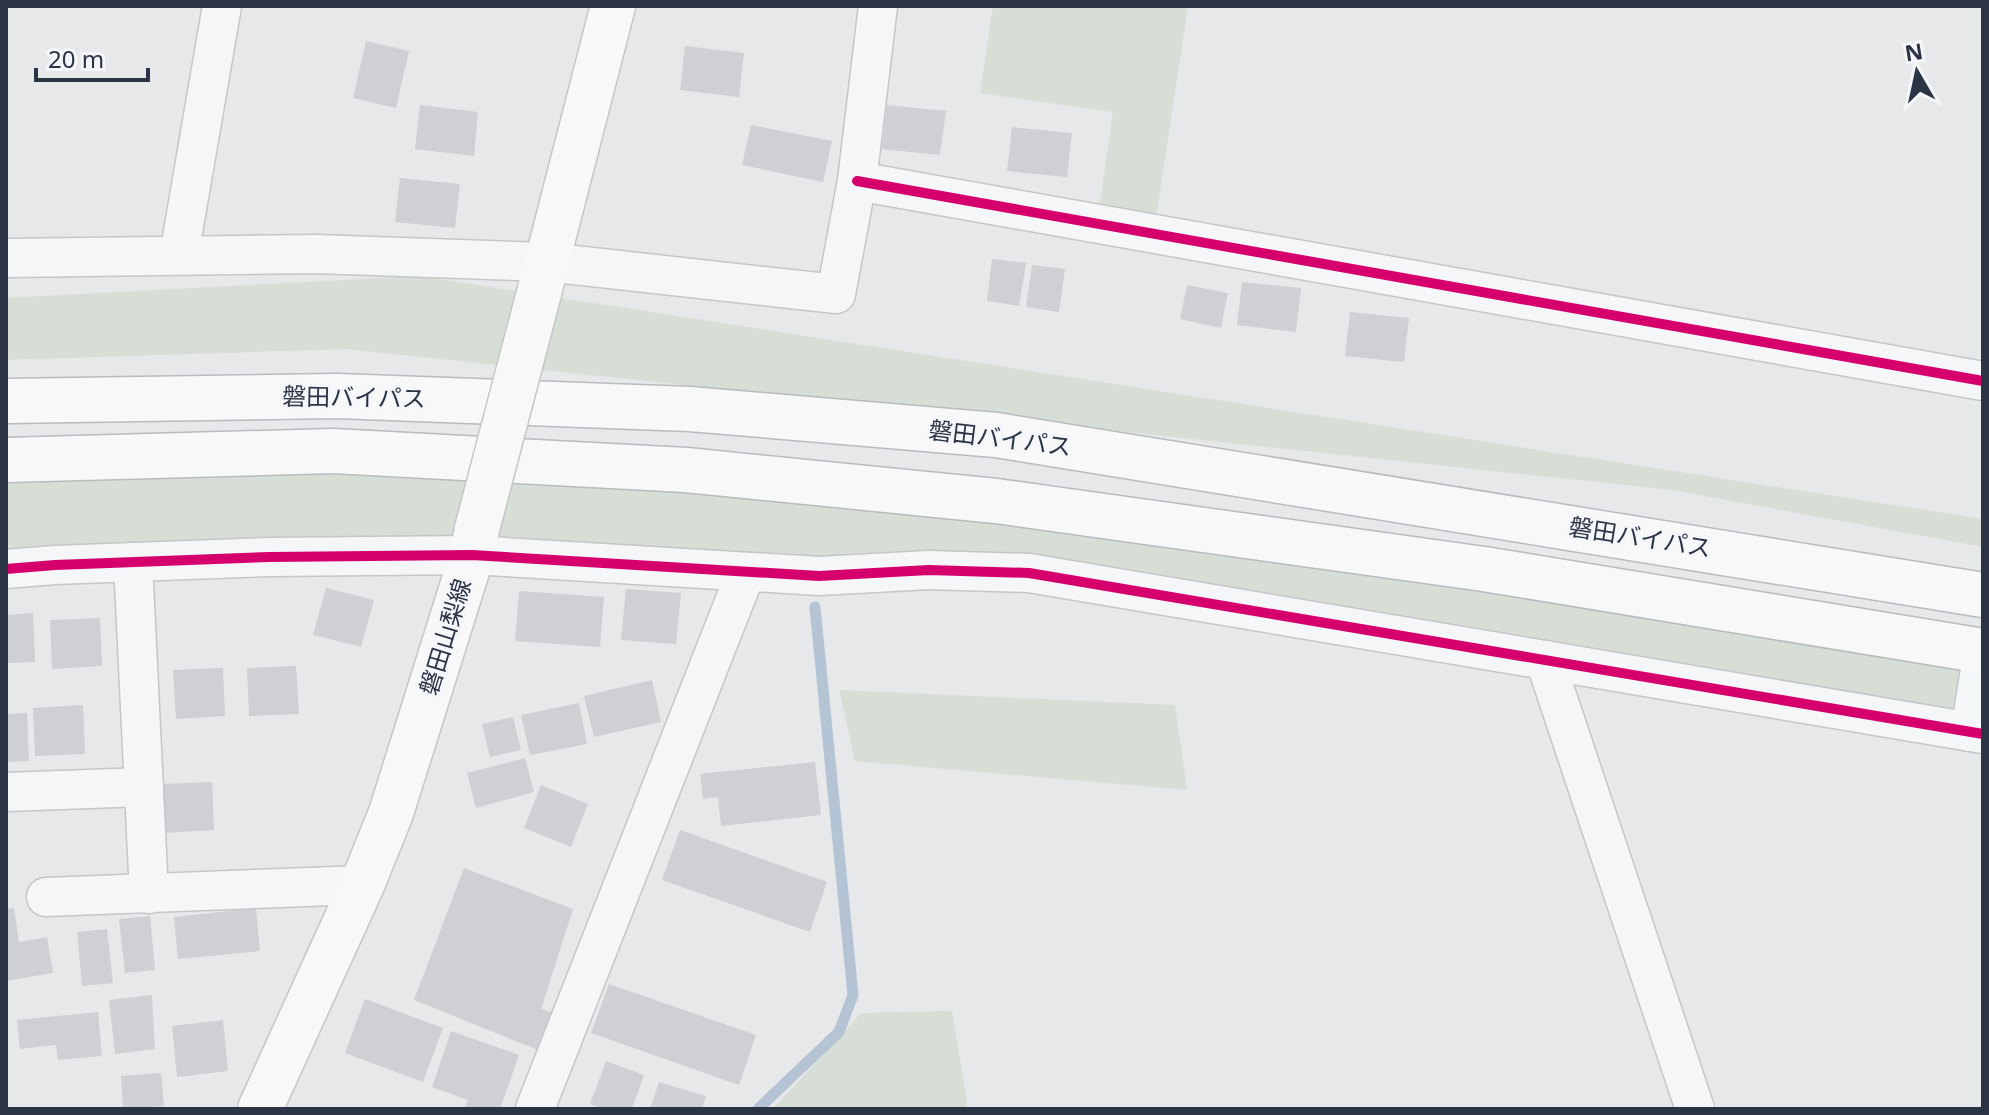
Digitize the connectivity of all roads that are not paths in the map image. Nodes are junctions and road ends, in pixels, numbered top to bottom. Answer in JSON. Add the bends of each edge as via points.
{"nodes":[{"id":1,"x":222,"y":6,"type":"edge"},
{"id":2,"x":613,"y":6,"type":"edge"},
{"id":3,"x":878,"y":6,"type":"edge"},
{"id":4,"x":857,"y":181,"type":"junction"},
{"id":5,"x":179,"y":255,"type":"junction"},
{"id":6,"x":6,"y":258,"type":"edge"},
{"id":7,"x":543,"y":277,"type":"junction"},
{"id":8,"x":1983,"y":381,"type":"edge"},
{"id":9,"x":6,"y":401,"type":"edge"},
{"id":10,"x":6,"y":460,"type":"edge"},
{"id":11,"x":475,"y":542,"type":"junction"},
{"id":12,"x":133,"y":562,"type":"junction"},
{"id":13,"x":6,"y":569,"type":"edge"},
{"id":14,"x":746,"y":572,"type":"junction"},
{"id":15,"x":1983,"y":595,"type":"edge"},
{"id":16,"x":1983,"y":651,"type":"edge"},
{"id":17,"x":1545,"y":660,"type":"junction"},
{"id":18,"x":1976,"y":733,"type":"edge"},
{"id":19,"x":144,"y":787,"type":"junction"},
{"id":20,"x":6,"y":792,"type":"edge"},
{"id":21,"x":362,"y":885,"type":"junction"},
{"id":22,"x":149,"y":894,"type":"junction"},
{"id":23,"x":46,"y":897,"type":"dead end"},
{"id":24,"x":260,"y":1109,"type":"edge"},
{"id":25,"x":535,"y":1109,"type":"edge"},
{"id":26,"x":1695,"y":1109,"type":"edge"}],
"edges":[{"from":1,"to":5,"type":"street"},
{"from":2,"to":7,"type":"main road","name":"磐田山梨線"},
{"from":3,"to":4,"type":"street"},
{"from":4,"to":7,"type":"street","via":[[836,294]]},
{"from":4,"to":8,"type":"street"},
{"from":5,"to":6,"type":"street"},
{"from":5,"to":7,"type":"street","via":[[316,254]]},
{"from":7,"to":11,"type":"main road","name":"磐田山梨線","bridge":true},
{"from":9,"to":15,"type":"main road","name":"磐田バイパス","via":[[337,396],[690,409],[996,435]]},
{"from":10,"to":16,"type":"main road","via":[[333,451],[717,473],[996,501],[1414,559]]},
{"from":11,"to":12,"type":"street"},
{"from":11,"to":14,"type":"street"},
{"from":11,"to":21,"type":"main road","name":"磐田山梨線","via":[[391,813]]},
{"from":12,"to":13,"type":"street"},
{"from":12,"to":19,"type":"street"},
{"from":14,"to":17,"type":"street","via":[[1029,573]]},
{"from":14,"to":25,"type":"street"},
{"from":16,"to":18,"type":"street"},
{"from":17,"to":18,"type":"street"},
{"from":17,"to":26,"type":"street"},
{"from":19,"to":20,"type":"street"},
{"from":19,"to":22,"type":"street"},
{"from":21,"to":22,"type":"street"},
{"from":21,"to":24,"type":"main road","name":"磐田山梨線"},
{"from":22,"to":23,"type":"street"}]}
